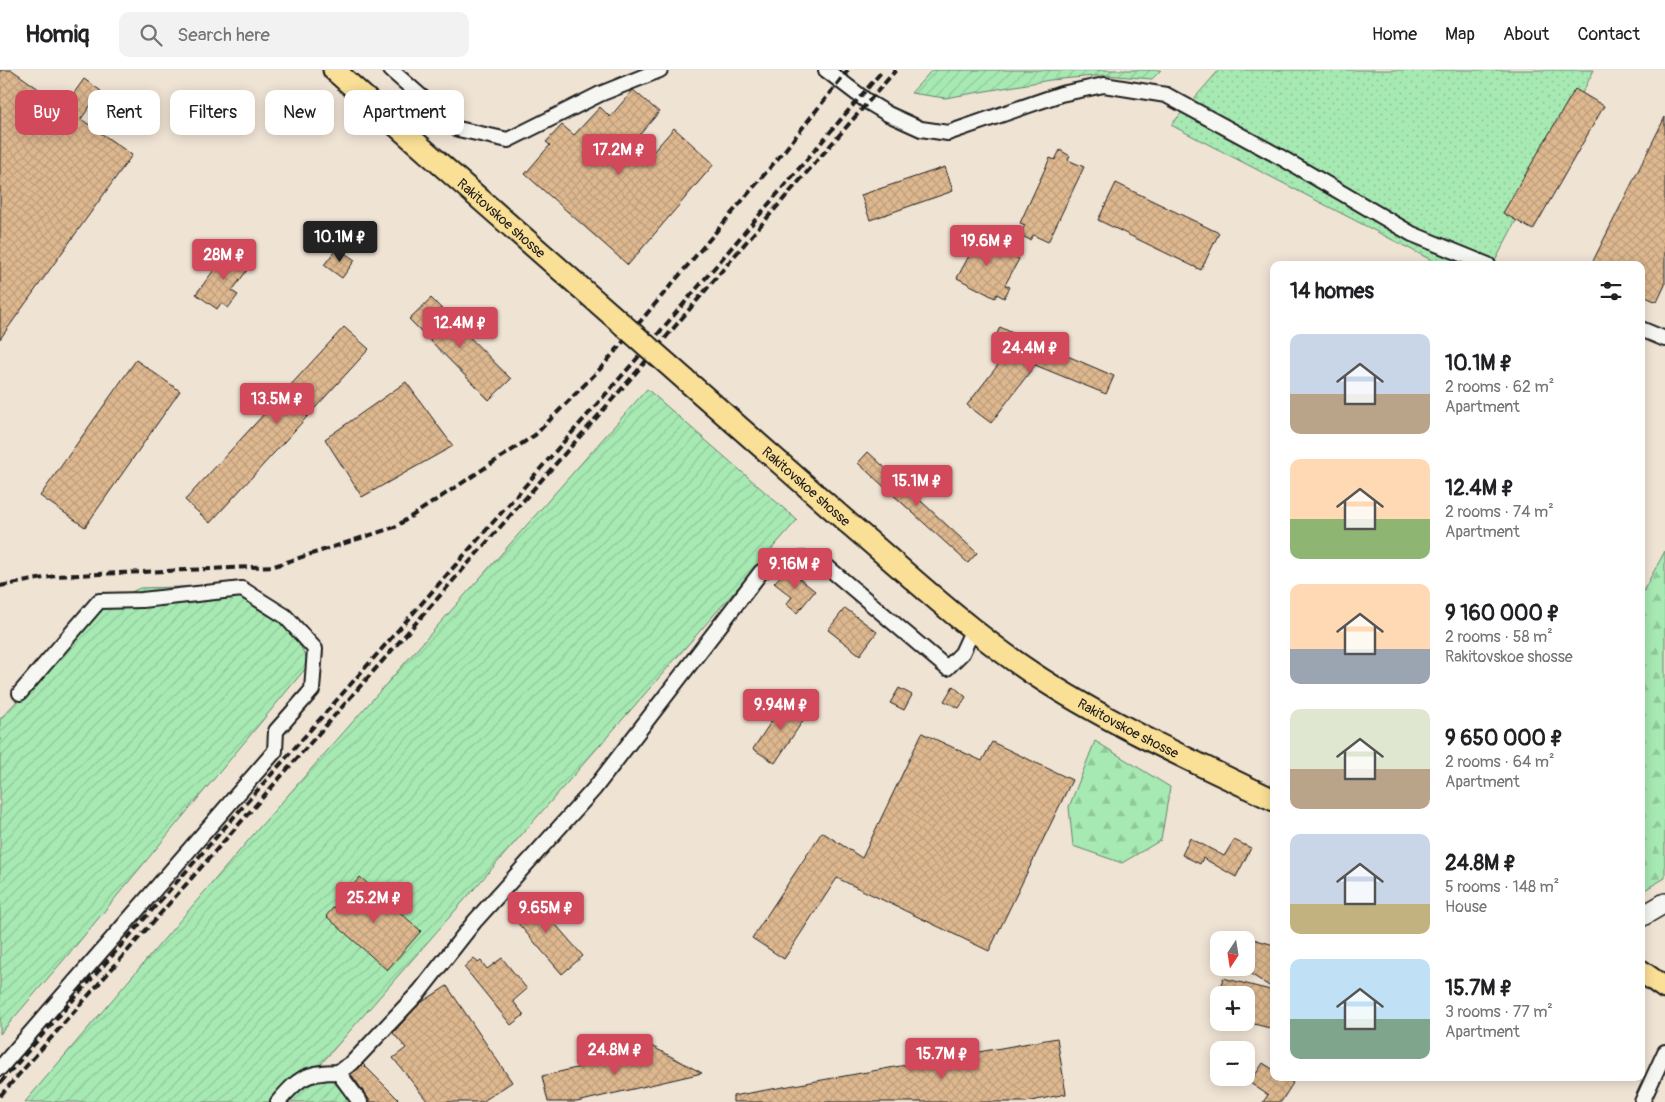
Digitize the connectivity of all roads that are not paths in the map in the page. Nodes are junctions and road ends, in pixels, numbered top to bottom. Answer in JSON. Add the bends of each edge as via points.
{"nodes":[{"id":1,"x":334,"y":70,"type":"edge"},
{"id":2,"x":391,"y":70,"type":"edge"},
{"id":3,"x":660,"y":70,"type":"edge"},
{"id":4,"x":826,"y":70,"type":"edge"},
{"id":5,"x":1478,"y":261,"type":"edge"},
{"id":6,"x":1645,"y":331,"type":"edge"},
{"id":7,"x":1665,"y":339,"type":"edge"},
{"id":8,"x":973,"y":629,"type":"junction"},
{"id":9,"x":20,"y":693,"type":"dead end"},
{"id":10,"x":1270,"y":798,"type":"edge"},
{"id":11,"x":1665,"y":903,"type":"edge"},
{"id":12,"x":1645,"y":915,"type":"edge"},
{"id":13,"x":1645,"y":974,"type":"edge"},
{"id":14,"x":1665,"y":988,"type":"edge"},
{"id":15,"x":1665,"y":1052,"type":"edge"},
{"id":16,"x":0,"y":1068,"type":"edge"},
{"id":17,"x":338,"y":1072,"type":"junction"},
{"id":18,"x":278,"y":1102,"type":"edge"},
{"id":19,"x":360,"y":1102,"type":"edge"},
{"id":20,"x":1642,"y":1102,"type":"edge"}],
"edges":[{"from":1,"to":8,"type":"main road","name":"Rakitovskoe shosse","bridge":true},
{"from":2,"to":3,"type":"street","via":[[458,129],[508,140],[600,94]]},
{"from":4,"to":5,"type":"street","via":[[888,114],[921,129],[948,133],[1061,94],[1104,86],[1166,95],[1412,234]]},
{"from":6,"to":7,"type":"street"},
{"from":8,"to":10,"type":"main road","name":"Rakitovskoe shosse","via":[[1091,709]]},
{"from":8,"to":17,"type":"street","via":[[962,653],[947,668],[818,559],[785,560],[761,572],[594,789],[475,922],[420,991],[352,1063]]},
{"from":9,"to":16,"type":"street","via":[[99,601],[142,600],[242,589],[285,616],[315,650],[312,690],[276,731],[275,751]]},
{"from":11,"to":12,"type":"street"},
{"from":13,"to":14,"type":"main road"},
{"from":15,"to":20,"type":"street"},
{"from":17,"to":18,"type":"street","via":[[320,1072],[297,1080]]},
{"from":17,"to":19,"type":"street"}]}
